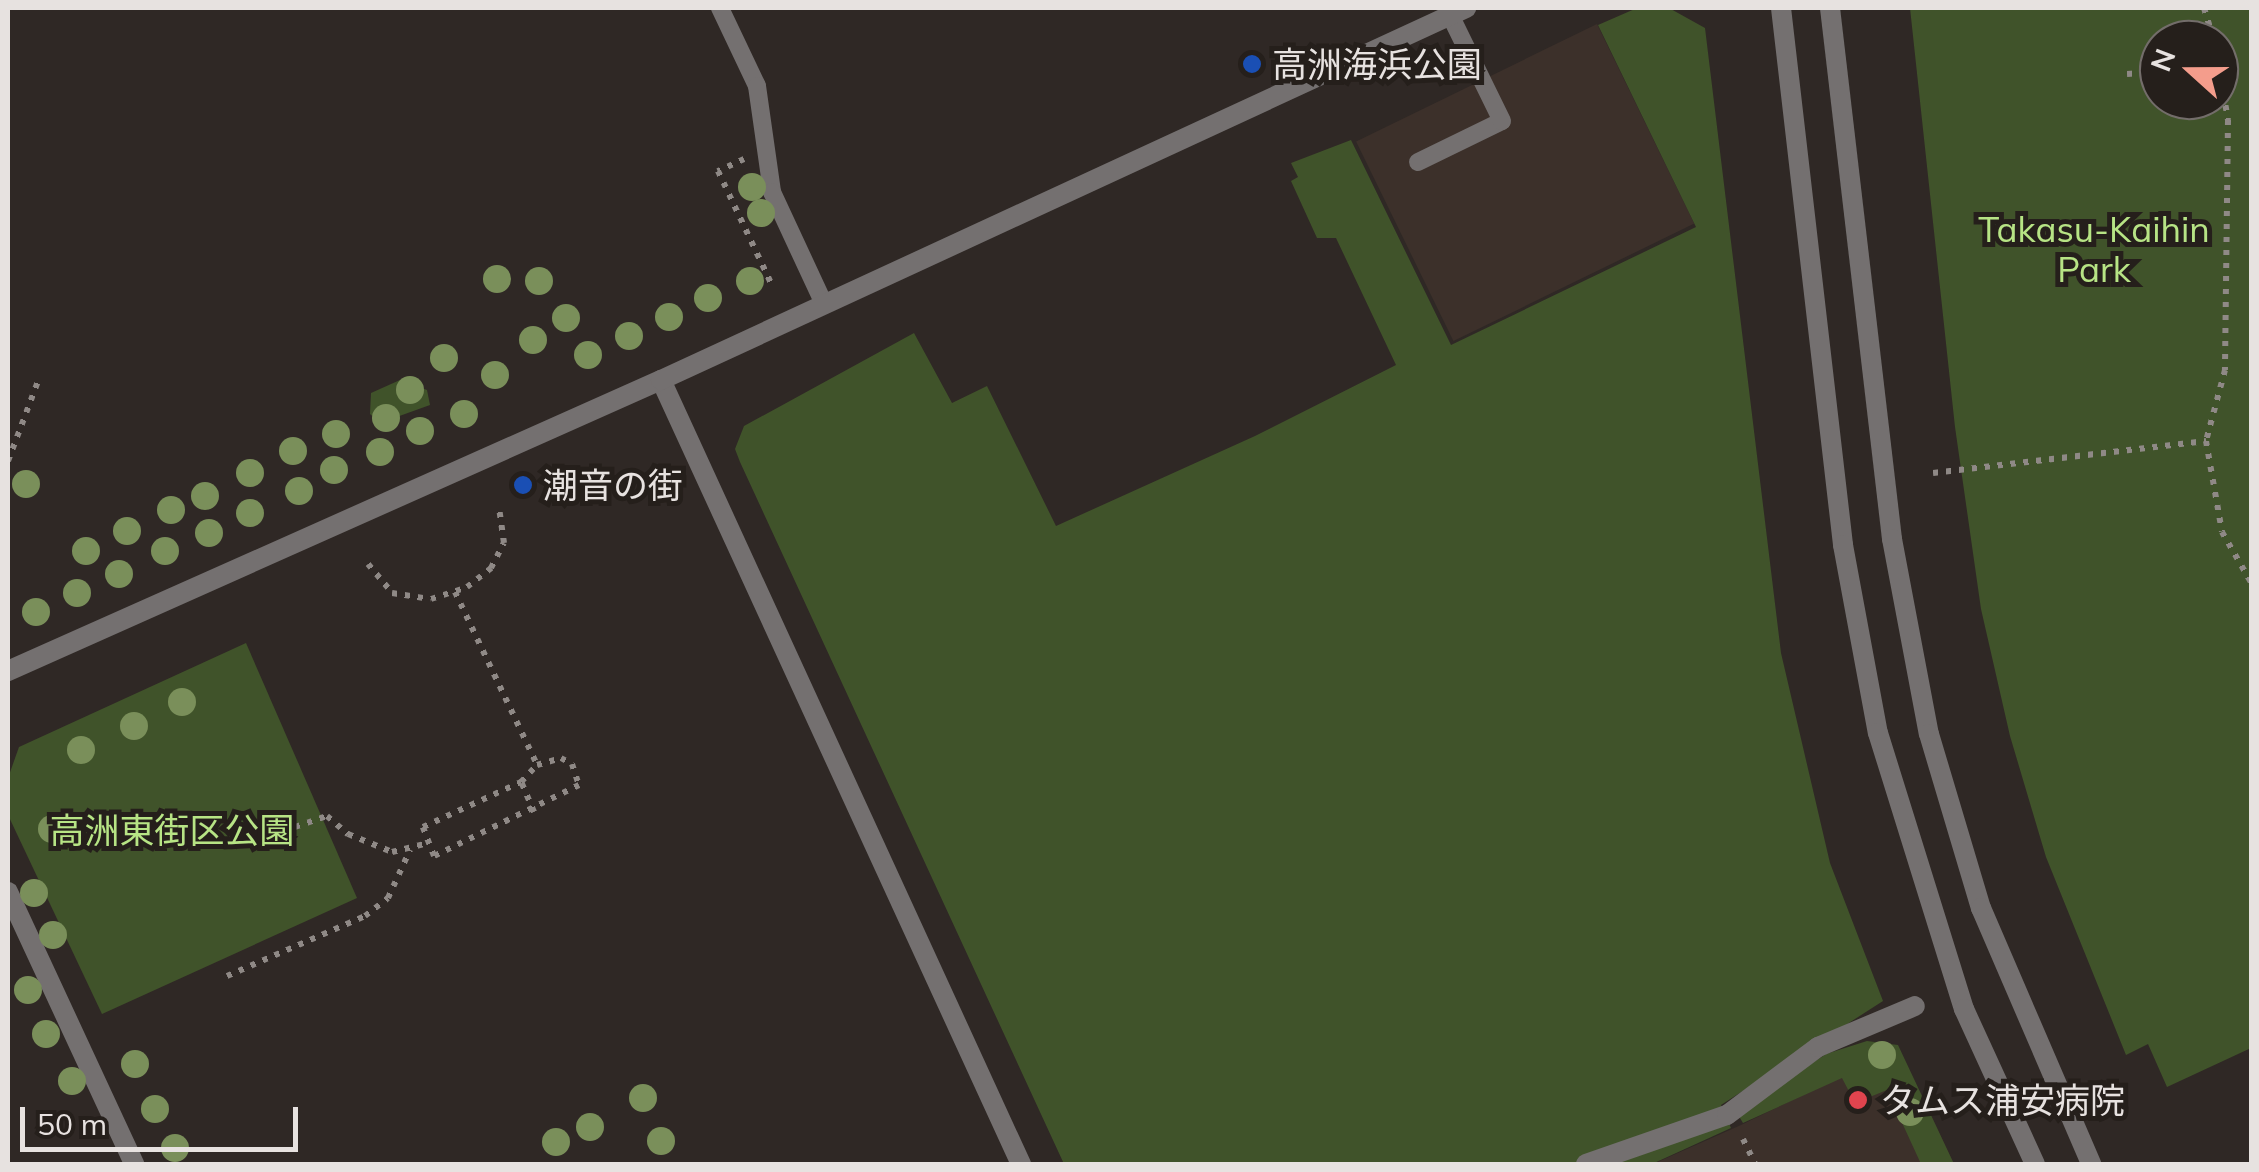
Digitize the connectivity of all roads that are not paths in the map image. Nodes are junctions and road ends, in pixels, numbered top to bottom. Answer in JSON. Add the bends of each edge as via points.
{"nodes":[{"id":1,"x":720,"y":8,"type":"edge"},
{"id":2,"x":1781,"y":8,"type":"edge"},
{"id":3,"x":1830,"y":8,"type":"edge"},
{"id":4,"x":1458,"y":11,"type":"edge"},
{"id":5,"x":1418,"y":162,"type":"dead end"},
{"id":6,"x":824,"y":304,"type":"junction"},
{"id":7,"x":661,"y":380,"type":"junction"},
{"id":8,"x":8,"y":670,"type":"edge"},
{"id":9,"x":8,"y":892,"type":"edge"},
{"id":10,"x":1915,"y":1006,"type":"dead end"},
{"id":11,"x":134,"y":1164,"type":"edge"},
{"id":12,"x":1021,"y":1164,"type":"edge"},
{"id":13,"x":1586,"y":1164,"type":"edge"},
{"id":14,"x":2035,"y":1164,"type":"edge"},
{"id":15,"x":2091,"y":1164,"type":"edge"}],
"edges":[{"from":1,"to":6,"type":"lane","via":[[757,86],[772,192]]},
{"from":2,"to":14,"type":"street","via":[[1843,545],[1870,700],[1902,824],[1964,1009]]},
{"from":3,"to":15,"type":"street","via":[[1892,539],[1929,734],[1980,908]]},
{"from":4,"to":5,"type":"lane","via":[[1502,122]]},
{"from":4,"to":6,"type":"street"},
{"from":6,"to":7,"type":"street"},
{"from":7,"to":8,"type":"street"},
{"from":7,"to":12,"type":"street"},
{"from":9,"to":11,"type":"street"},
{"from":10,"to":13,"type":"street","via":[[1818,1047],[1727,1115]]}]}
